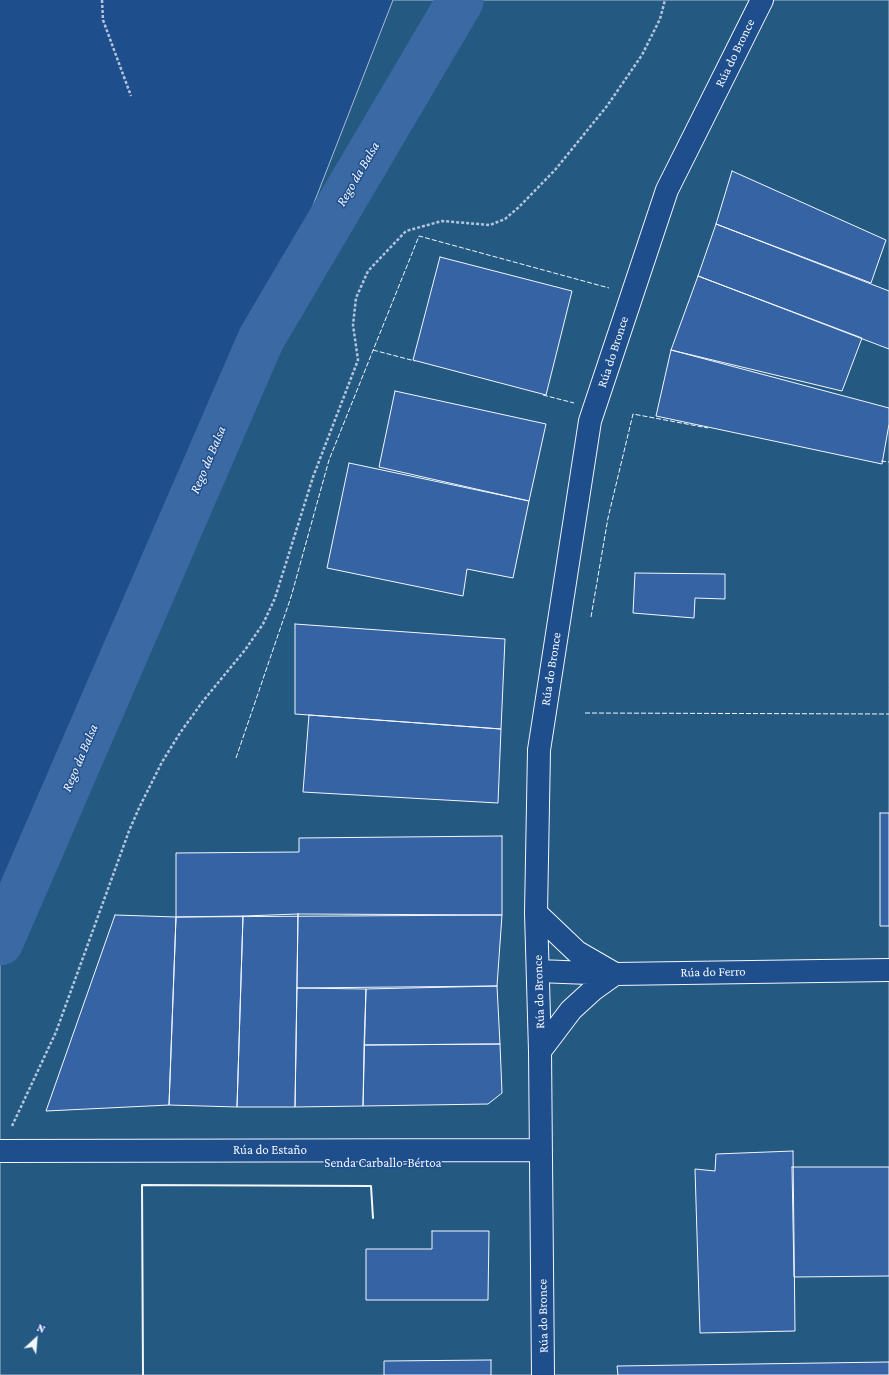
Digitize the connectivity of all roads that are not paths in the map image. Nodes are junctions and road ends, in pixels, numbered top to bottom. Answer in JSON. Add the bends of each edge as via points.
{"nodes":[{"id":1,"x":762,"y":0,"type":"edge"},
{"id":2,"x":536,"y":913,"type":"junction"},
{"id":3,"x":889,"y":970,"type":"edge"},
{"id":4,"x":538,"y":971,"type":"junction"},
{"id":5,"x":615,"y":974,"type":"junction"},
{"id":6,"x":540,"y":1051,"type":"junction"},
{"id":7,"x":1,"y":1150,"type":"edge"},
{"id":8,"x":540,"y":1150,"type":"junction"},
{"id":9,"x":544,"y":1375,"type":"edge"}],
"edges":[{"from":1,"to":2,"type":"street","name":"Rúa do Bronce","via":[[667,190],[590,421],[538,750]]},
{"from":2,"to":4,"type":"street","name":"Rúa do Bronce"},
{"from":2,"to":5,"type":"street","via":[[577,952]]},
{"from":3,"to":5,"type":"street","name":"Rúa do Ferro"},
{"from":4,"to":5,"type":"street","name":"Rúa do Ferro"},
{"from":4,"to":6,"type":"street","name":"Rúa do Bronce"},
{"from":5,"to":6,"type":"street","via":[[571,1010]]},
{"from":6,"to":8,"type":"street","name":"Rúa do Bronce"},
{"from":7,"to":8,"type":"street","name":"Rúa do Estaño"},
{"from":8,"to":9,"type":"street","name":"Rúa do Bronce"}]}
